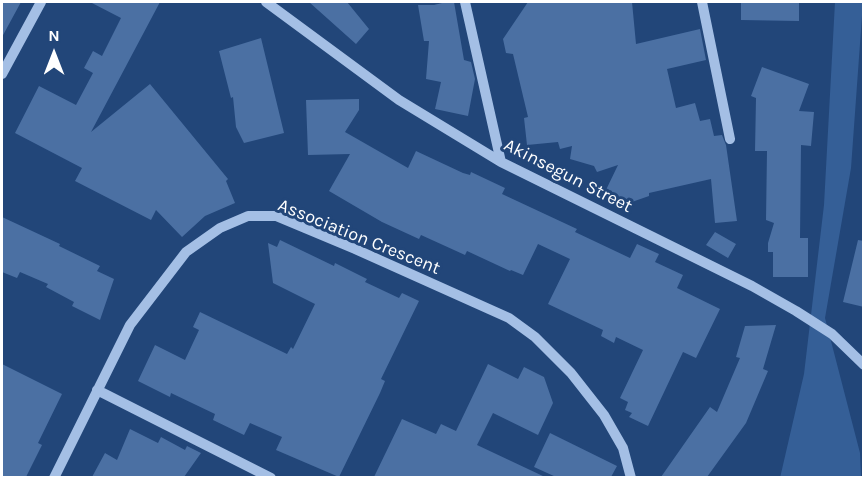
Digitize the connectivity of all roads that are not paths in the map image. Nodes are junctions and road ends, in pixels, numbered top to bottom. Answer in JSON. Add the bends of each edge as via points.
{"nodes":[{"id":1,"x":41,"y":2,"type":"edge"},
{"id":2,"x":266,"y":2,"type":"edge"},
{"id":3,"x":465,"y":2,"type":"edge"},
{"id":4,"x":702,"y":2,"type":"edge"},
{"id":5,"x":2,"y":74,"type":"edge"},
{"id":6,"x":730,"y":139,"type":"dead end"},
{"id":7,"x":501,"y":162,"type":"junction"},
{"id":8,"x":864,"y":365,"type":"edge"},
{"id":9,"x":97,"y":390,"type":"junction"},
{"id":10,"x":54,"y":477,"type":"edge"},
{"id":11,"x":271,"y":477,"type":"edge"},
{"id":12,"x":631,"y":477,"type":"edge"}],
"edges":[{"from":1,"to":5,"type":"street"},
{"from":2,"to":7,"type":"street","name":"Akinsegun Street","via":[[399,100]]},
{"from":3,"to":7,"type":"street"},
{"from":4,"to":6,"type":"street"},
{"from":7,"to":8,"type":"street","name":"Akinsegun Street","via":[[752,286],[832,334]]},
{"from":9,"to":10,"type":"street","name":"Association Crescent"},
{"from":9,"to":11,"type":"street"},
{"from":9,"to":12,"type":"street","name":"Association Crescent","via":[[130,325],[186,252],[220,228],[248,216],[276,216],[509,318],[535,337],[572,373],[604,415],[623,448]]}]}
